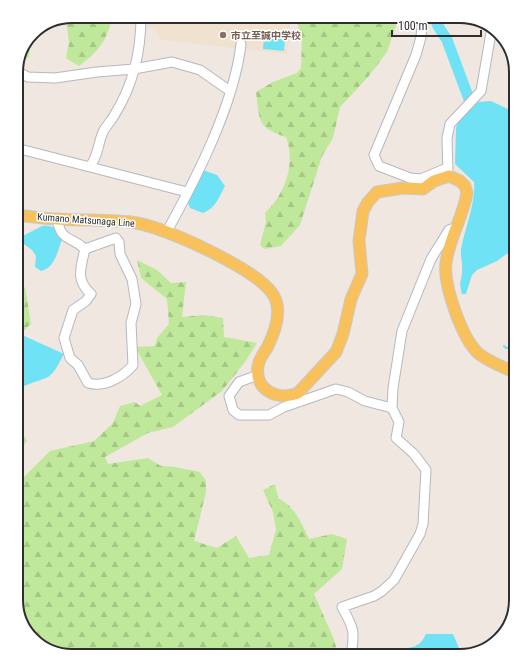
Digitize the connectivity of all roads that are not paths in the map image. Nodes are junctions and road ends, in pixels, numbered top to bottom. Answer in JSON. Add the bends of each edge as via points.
{"nodes":[{"id":1,"x":141,"y":23,"type":"edge"},
{"id":2,"x":423,"y":23,"type":"edge"},
{"id":3,"x":491,"y":34,"type":"edge"},
{"id":4,"x":242,"y":44,"type":"dead end"},
{"id":5,"x":134,"y":69,"type":"junction"},
{"id":6,"x":23,"y":74,"type":"edge"},
{"id":7,"x":230,"y":91,"type":"junction"},
{"id":8,"x":23,"y":150,"type":"edge"},
{"id":9,"x":90,"y":166,"type":"junction"},
{"id":10,"x":448,"y":172,"type":"junction"},
{"id":11,"x":187,"y":192,"type":"junction"},
{"id":12,"x":23,"y":216,"type":"edge"},
{"id":13,"x":57,"y":219,"type":"junction"},
{"id":14,"x":457,"y":227,"type":"junction"},
{"id":15,"x":166,"y":233,"type":"junction"},
{"id":16,"x":85,"y":249,"type":"junction"},
{"id":17,"x":509,"y":369,"type":"edge"},
{"id":18,"x":258,"y":375,"type":"junction"},
{"id":19,"x":283,"y":402,"type":"junction"},
{"id":20,"x":392,"y":408,"type":"junction"},
{"id":21,"x":352,"y":649,"type":"edge"}],
"edges":[{"from":1,"to":5,"type":"street"},
{"from":2,"to":10,"type":"street","via":[[416,55],[374,155],[379,166],[410,178],[421,179]]},
{"from":3,"to":10,"type":"street","via":[[481,91],[450,124],[447,138]]},
{"from":4,"to":7,"type":"street"},
{"from":5,"to":6,"type":"street","via":[[55,78]]},
{"from":5,"to":7,"type":"street","via":[[172,62],[190,65]]},
{"from":5,"to":9,"type":"street","via":[[127,90],[103,132]]},
{"from":7,"to":11,"type":"street","via":[[217,128]]},
{"from":8,"to":9,"type":"street"},
{"from":9,"to":11,"type":"street"},
{"from":10,"to":14,"type":"main road","via":[[465,186],[467,193]]},
{"from":10,"to":19,"type":"main road","via":[[423,189],[403,188],[377,192],[368,202],[363,211],[359,241],[362,274],[351,299],[336,352],[298,393]]},
{"from":11,"to":15,"type":"street"},
{"from":12,"to":13,"type":"main road","name":"Kumano Matsunaga Line"},
{"from":13,"to":15,"type":"main road","name":"Kumano Matsunaga Line","via":[[131,223]]},
{"from":13,"to":16,"type":"street","via":[[65,238]]},
{"from":14,"to":17,"type":"main road","via":[[447,256],[446,277],[457,315],[479,354]]},
{"from":14,"to":20,"type":"street","via":[[450,230],[432,257],[408,313],[402,331]]},
{"from":15,"to":18,"type":"main road","name":"Kumano Matsunaga Line","via":[[239,266],[273,294],[278,306],[278,319],[260,359]]},
{"from":16,"to":16,"type":"street","via":[[80,277],[82,287],[91,294],[73,310],[64,338],[70,358],[78,365],[88,383],[95,386],[118,378],[132,365],[131,323],[136,304],[132,279],[120,254],[116,238]]},
{"from":18,"to":19,"type":"main road","via":[[266,390]]},
{"from":18,"to":19,"type":"street","via":[[239,382],[229,396],[239,416],[269,414]]},
{"from":19,"to":20,"type":"street","via":[[336,389],[365,401]]},
{"from":20,"to":21,"type":"street","via":[[399,422],[396,438],[414,454],[426,470],[423,524],[414,546],[394,580],[374,596],[342,607],[353,627]]}]}
